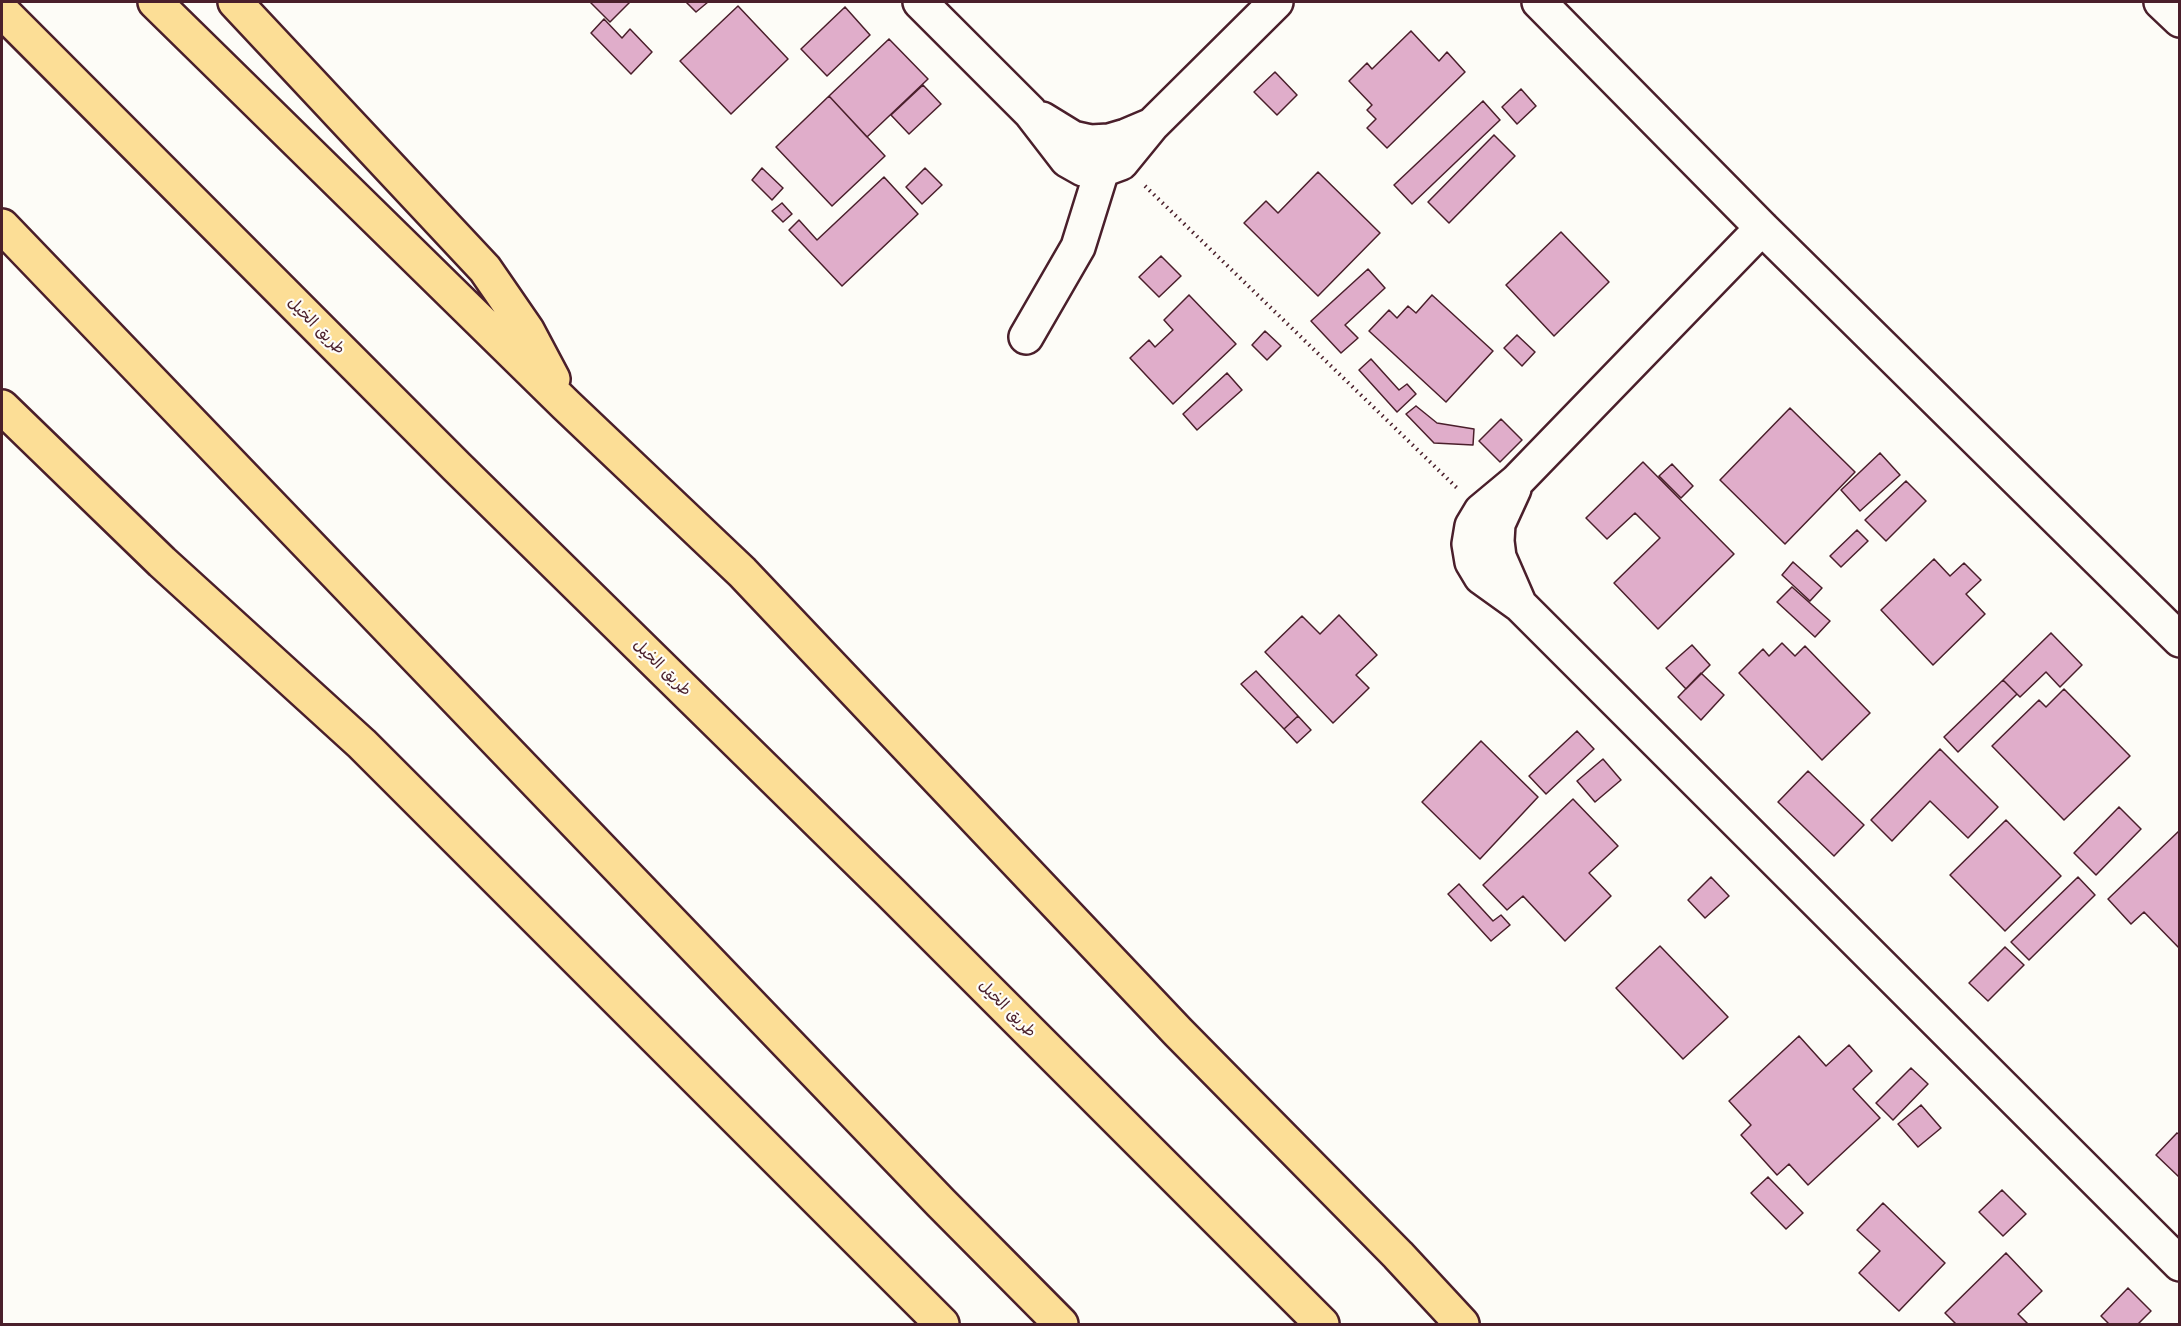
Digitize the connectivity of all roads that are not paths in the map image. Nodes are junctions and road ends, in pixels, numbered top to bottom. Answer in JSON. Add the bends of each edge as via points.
{"nodes":[{"id":1,"x":155,"y":2,"type":"edge"},
{"id":2,"x":235,"y":2,"type":"edge"},
{"id":3,"x":920,"y":2,"type":"edge"},
{"id":4,"x":1276,"y":2,"type":"edge"},
{"id":5,"x":1539,"y":2,"type":"edge"},
{"id":6,"x":2161,"y":2,"type":"edge"},
{"id":7,"x":2,"y":11,"type":"edge"},
{"id":8,"x":2180,"y":20,"type":"edge"},
{"id":9,"x":1030,"y":112,"type":"junction"},
{"id":10,"x":1152,"y":125,"type":"junction"},
{"id":11,"x":1111,"y":166,"type":"junction"},
{"id":12,"x":2,"y":226,"type":"edge"},
{"id":13,"x":1762,"y":228,"type":"junction"},
{"id":14,"x":1026,"y":337,"type":"dead end"},
{"id":15,"x":566,"y":405,"type":"junction"},
{"id":16,"x":2,"y":407,"type":"edge"},
{"id":17,"x":1517,"y":481,"type":"junction"},
{"id":18,"x":1520,"y":605,"type":"junction"},
{"id":19,"x":2180,"y":640,"type":"edge"},
{"id":20,"x":2180,"y":1264,"type":"edge"},
{"id":21,"x":942,"y":1324,"type":"edge"},
{"id":22,"x":1060,"y":1324,"type":"edge"},
{"id":23,"x":1322,"y":1324,"type":"edge"},
{"id":24,"x":1462,"y":1324,"type":"edge"}],
"edges":[{"from":1,"to":15,"type":"highway"},
{"from":2,"to":15,"type":"highway","via":[[485,270],[527,330]]},
{"from":3,"to":9,"type":"street"},
{"from":4,"to":10,"type":"street"},
{"from":5,"to":13,"type":"street"},
{"from":6,"to":8,"type":"street"},
{"from":7,"to":23,"type":"highway","name":"طريق الخيل"},
{"from":9,"to":10,"type":"street","via":[[1073,138],[1091,142],[1109,141]]},
{"from":9,"to":11,"type":"street","via":[[1067,160],[1083,169]]},
{"from":10,"to":11,"type":"street"},
{"from":11,"to":14,"type":"street","via":[[1078,247]]},
{"from":12,"to":22,"type":"highway"},
{"from":13,"to":17,"type":"street"},
{"from":13,"to":19,"type":"street"},
{"from":15,"to":24,"type":"highway","via":[[742,572],[1178,1032]]},
{"from":16,"to":21,"type":"highway","via":[[162,562],[362,744]]},
{"from":17,"to":18,"type":"street","via":[[1503,509],[1497,541],[1499,557]]},
{"from":17,"to":18,"type":"street","via":[[1481,511],[1472,526],[1469,544],[1472,562],[1482,577]]},
{"from":18,"to":20,"type":"street"}]}
